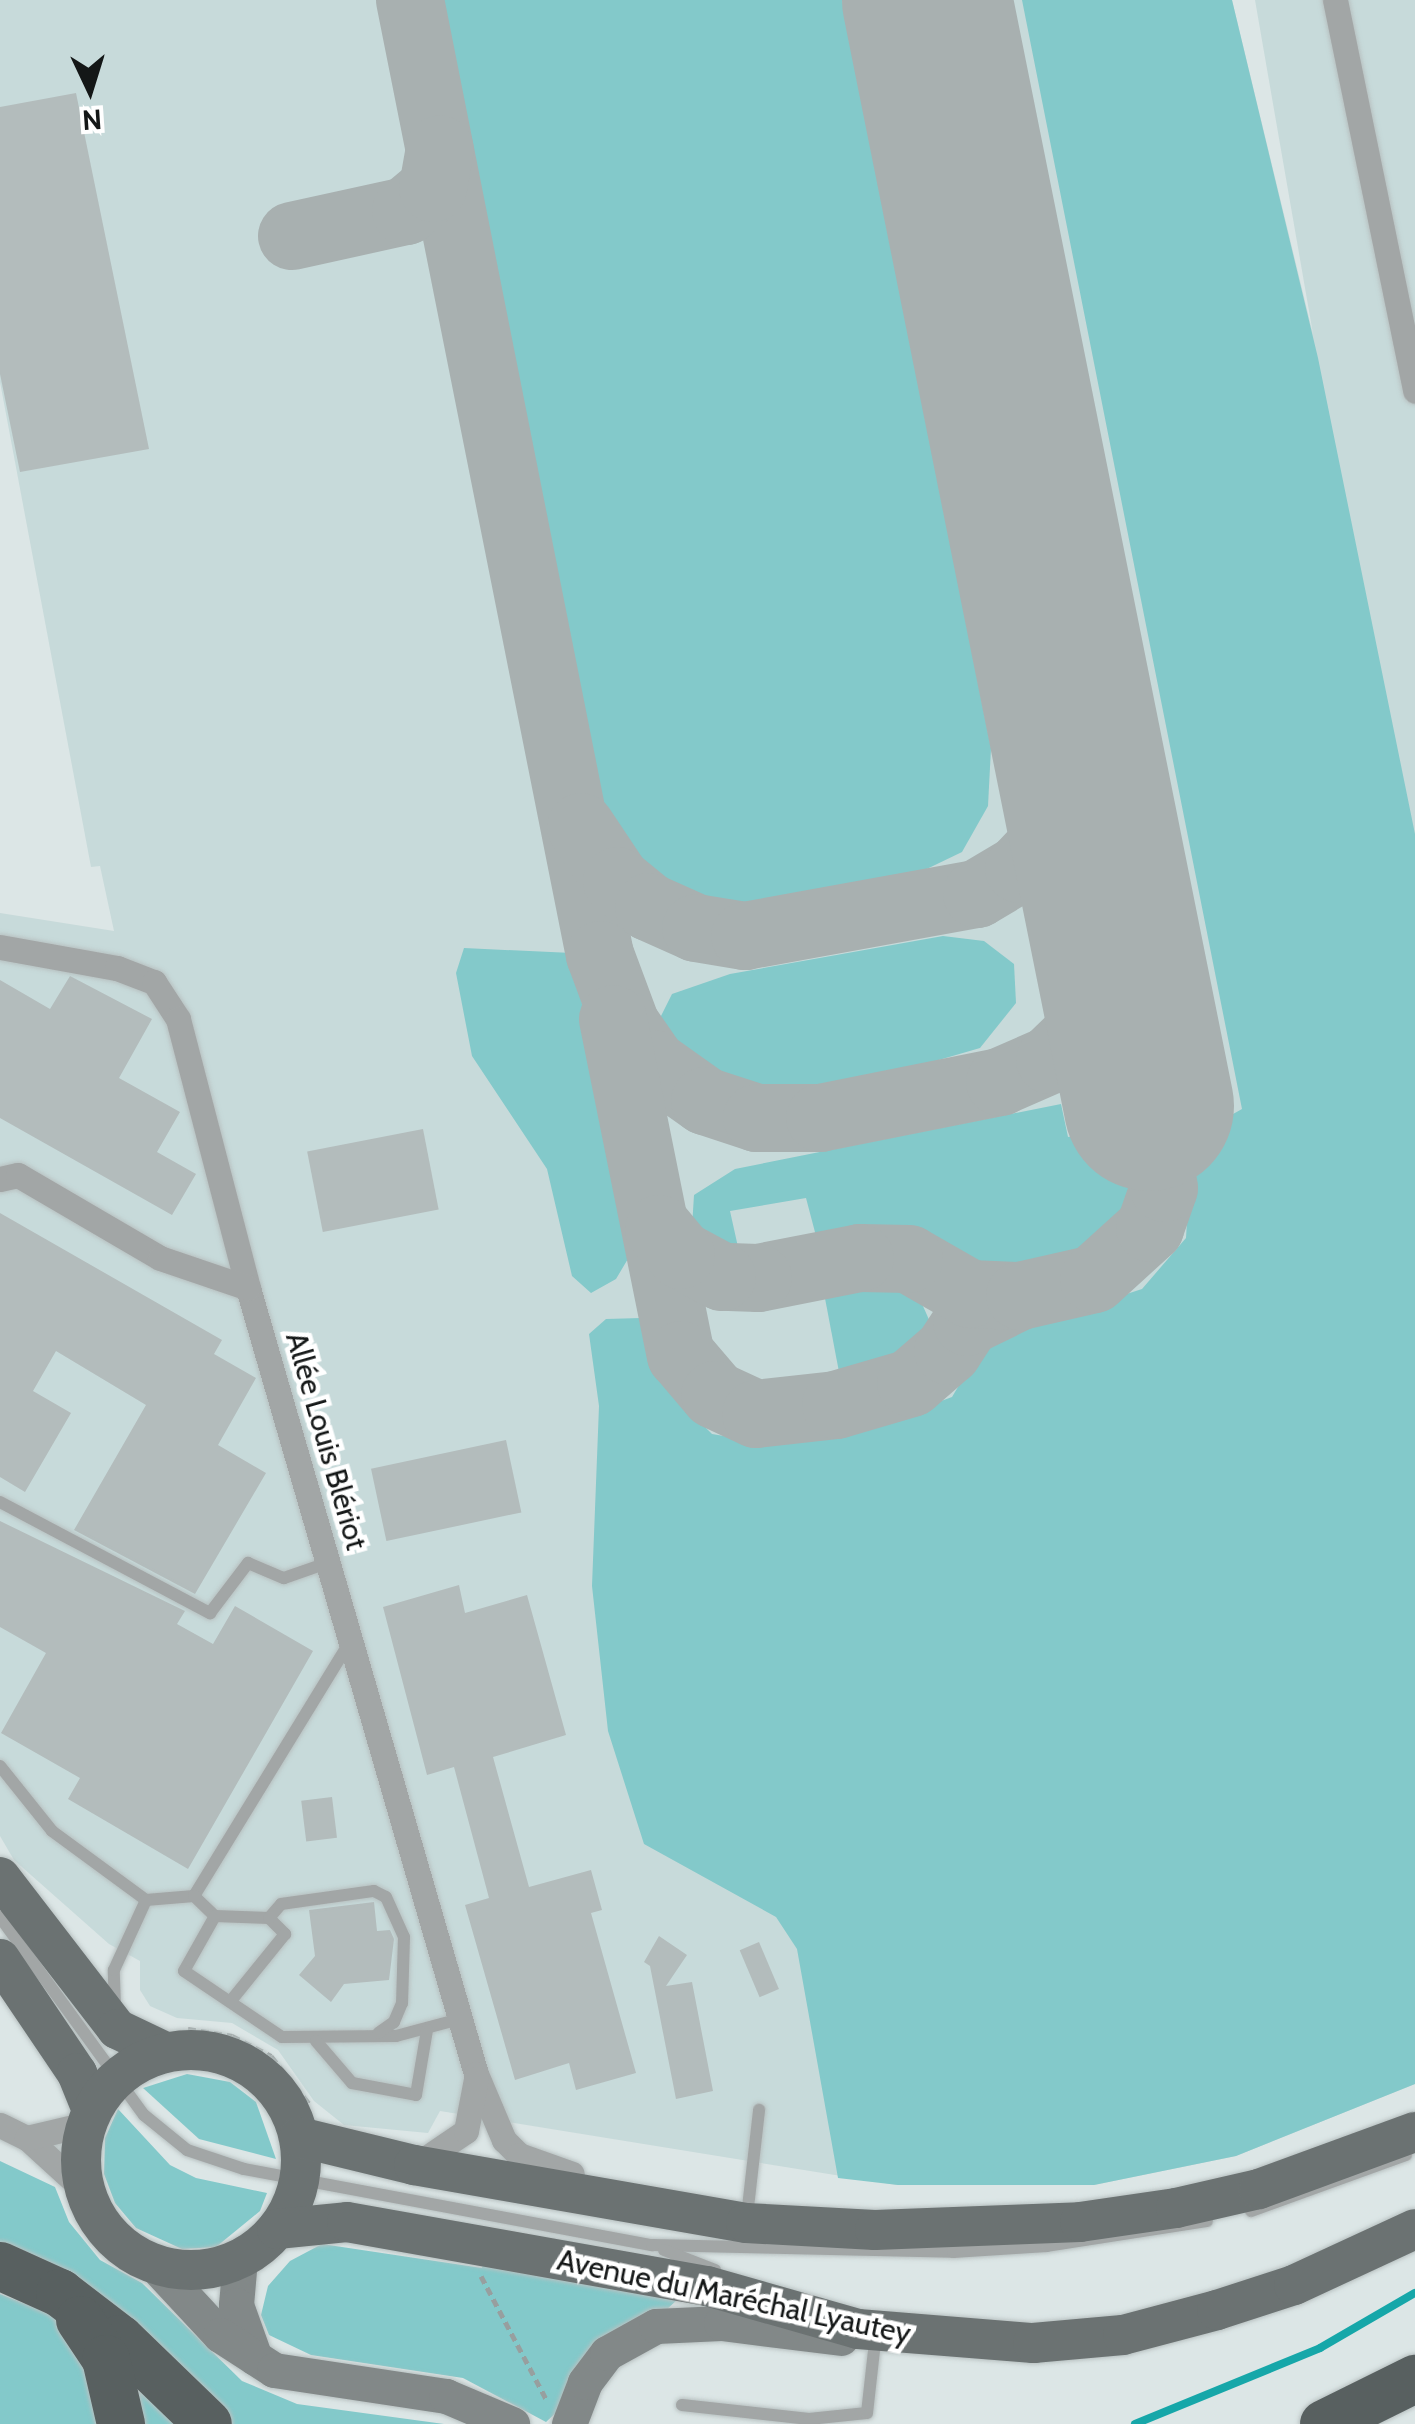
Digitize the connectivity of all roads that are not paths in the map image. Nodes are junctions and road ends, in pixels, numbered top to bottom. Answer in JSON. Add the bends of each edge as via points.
{"nodes":[{"id":1,"x":1335,"y":0,"type":"edge"},
{"id":2,"x":1415,"y":391,"type":"edge"},
{"id":3,"x":0,"y":946,"type":"edge"},
{"id":4,"x":0,"y":1178,"type":"edge"},
{"id":5,"x":248,"y":1288,"type":"junction"},
{"id":6,"x":0,"y":1502,"type":"edge"},
{"id":7,"x":326,"y":1563,"type":"junction"},
{"id":8,"x":352,"y":1637,"type":"junction"},
{"id":9,"x":0,"y":1766,"type":"edge"},
{"id":10,"x":0,"y":1877,"type":"edge"},
{"id":11,"x":194,"y":1896,"type":"junction"},
{"id":12,"x":146,"y":1900,"type":"junction"},
{"id":13,"x":216,"y":1916,"type":"junction"},
{"id":14,"x":0,"y":1917,"type":"edge"},
{"id":15,"x":269,"y":1918,"type":"junction"},
{"id":16,"x":15,"y":1959,"type":"edge"},
{"id":17,"x":230,"y":2002,"type":"junction"},
{"id":18,"x":105,"y":2015,"type":"junction"},
{"id":19,"x":460,"y":2019,"type":"junction"},
{"id":20,"x":427,"y":2030,"type":"junction"},
{"id":21,"x":378,"y":2033,"type":"junction"},
{"id":22,"x":174,"y":2041,"type":"junction"},
{"id":23,"x":316,"y":2041,"type":"junction"},
{"id":24,"x":476,"y":2074,"type":"junction"},
{"id":25,"x":98,"y":2104,"type":"junction"},
{"id":26,"x":759,"y":2110,"type":"dead end"},
{"id":27,"x":309,"y":2127,"type":"junction"},
{"id":28,"x":8,"y":2131,"type":"edge"},
{"id":29,"x":1415,"y":2132,"type":"edge"},
{"id":30,"x":1415,"y":2151,"type":"edge"},
{"id":31,"x":414,"y":2165,"type":"junction"},
{"id":32,"x":299,"y":2179,"type":"junction"},
{"id":33,"x":85,"y":2191,"type":"junction"},
{"id":34,"x":1239,"y":2214,"type":"dead end"},
{"id":35,"x":1415,"y":2214,"type":"edge"},
{"id":36,"x":706,"y":2216,"type":"junction"},
{"id":37,"x":1222,"y":2218,"type":"dead end"},
{"id":38,"x":746,"y":2223,"type":"junction"},
{"id":39,"x":277,"y":2228,"type":"junction"},
{"id":40,"x":1415,"y":2229,"type":"edge"},
{"id":41,"x":652,"y":2245,"type":"junction"},
{"id":42,"x":240,"y":2259,"type":"junction"},
{"id":43,"x":154,"y":2264,"type":"junction"},
{"id":44,"x":0,"y":2266,"type":"edge"},
{"id":45,"x":60,"y":2293,"type":"junction"},
{"id":46,"x":1122,"y":2322,"type":"junction"},
{"id":47,"x":1085,"y":2341,"type":"junction"},
{"id":48,"x":875,"y":2342,"type":"junction"},
{"id":49,"x":255,"y":2358,"type":"junction"},
{"id":50,"x":1415,"y":2379,"type":"edge"},
{"id":51,"x":682,"y":2405,"type":"dead end"},
{"id":52,"x":565,"y":2414,"type":"edge"},
{"id":53,"x":121,"y":2424,"type":"edge"},
{"id":54,"x":208,"y":2424,"type":"edge"},
{"id":55,"x":512,"y":2424,"type":"edge"},
{"id":56,"x":1324,"y":2424,"type":"edge"}],
"edges":[{"from":1,"to":2,"type":"street"},
{"from":3,"to":5,"type":"street","name":"Allée Louis Blériot","via":[[117,968],[154,982],[178,1019]]},
{"from":4,"to":5,"type":"street","via":[[18,1174],[160,1258]]},
{"from":5,"to":7,"type":"street","name":"Allée Louis Blériot"},
{"from":6,"to":7,"type":"lane","via":[[210,1613],[248,1563],[284,1578]]},
{"from":7,"to":8,"type":"street","name":"Allée Louis Blériot"},
{"from":8,"to":11,"type":"lane"},
{"from":8,"to":19,"type":"street","name":"Allée Louis Blériot"},
{"from":9,"to":12,"type":"lane","via":[[52,1830]]},
{"from":10,"to":18,"type":"main road"},
{"from":11,"to":12,"type":"lane"},
{"from":11,"to":13,"type":"lane"},
{"from":12,"to":18,"type":"lane","via":[[114,1970]]},
{"from":13,"to":15,"type":"lane"},
{"from":13,"to":17,"type":"lane","via":[[184,1971]]},
{"from":14,"to":16,"type":"lane"},
{"from":15,"to":17,"type":"lane","via":[[285,1934]]},
{"from":15,"to":21,"type":"lane","via":[[280,1904],[374,1891],[386,1897],[404,1938],[402,2003],[394,2022]]},
{"from":16,"to":18,"type":"lane"},
{"from":16,"to":25,"type":"main road"},
{"from":17,"to":23,"type":"lane","via":[[282,2037]]},
{"from":18,"to":22,"type":"main road"},
{"from":19,"to":20,"type":"lane"},
{"from":19,"to":24,"type":"street","name":"Allée Louis Blériot"},
{"from":20,"to":21,"type":"lane"},
{"from":20,"to":23,"type":"lane","via":[[416,2095],[352,2082]]},
{"from":21,"to":23,"type":"lane"},
{"from":22,"to":25,"type":"main road"},
{"from":22,"to":27,"type":"main road","via":[[246,2064]]},
{"from":24,"to":31,"type":"street","via":[[466,2131]]},
{"from":24,"to":36,"type":"street","name":"Allée Louis Blériot","via":[[504,2140],[533,2164]]},
{"from":25,"to":28,"type":"street"},
{"from":25,"to":32,"type":"lane","via":[[144,2115],[187,2150]]},
{"from":25,"to":33,"type":"main road","via":[[80,2157]]},
{"from":26,"to":38,"type":"lane"},
{"from":27,"to":31,"type":"main road"},
{"from":27,"to":32,"type":"main road"},
{"from":28,"to":33,"type":"street"},
{"from":29,"to":38,"type":"main road","via":[[1260,2189],[1080,2222],[875,2230]]},
{"from":30,"to":34,"type":"lane","via":[[1291,2202]]},
{"from":31,"to":36,"type":"main road"},
{"from":32,"to":39,"type":"main road"},
{"from":32,"to":41,"type":"lane"},
{"from":33,"to":43,"type":"main road","via":[[111,2235]]},
{"from":35,"to":46,"type":"lane","via":[[1245,2287]]},
{"from":36,"to":38,"type":"main road"},
{"from":37,"to":41,"type":"lane","via":[[1047,2246],[953,2252]]},
{"from":39,"to":42,"type":"main road"},
{"from":39,"to":47,"type":"main road","name":"Avenue du Maréchal Lyautey","via":[[326,2221],[381,2227],[707,2286],[858,2330],[987,2342]]},
{"from":40,"to":47,"type":"main road","name":"Avenue du Maréchal Lyautey","via":[[1294,2285],[1162,2326]]},
{"from":41,"to":46,"type":"lane","via":[[815,2306],[859,2315],[983,2329]]},
{"from":42,"to":43,"type":"main road","via":[[201,2270]]},
{"from":42,"to":49,"type":"main road","via":[[236,2305]]},
{"from":43,"to":49,"type":"main road","via":[[220,2334]]},
{"from":44,"to":45,"type":"highway"},
{"from":45,"to":53,"type":"highway","via":[[106,2359]]},
{"from":45,"to":54,"type":"highway"},
{"from":46,"to":47,"type":"lane"},
{"from":47,"to":48,"type":"main road","via":[[989,2354]]},
{"from":48,"to":51,"type":"lane","via":[[867,2413],[808,2419]]},
{"from":48,"to":52,"type":"main road","via":[[721,2322],[656,2326],[607,2353]]},
{"from":49,"to":55,"type":"main road","via":[[298,2376],[446,2396]]},
{"from":50,"to":56,"type":"highway"}]}
